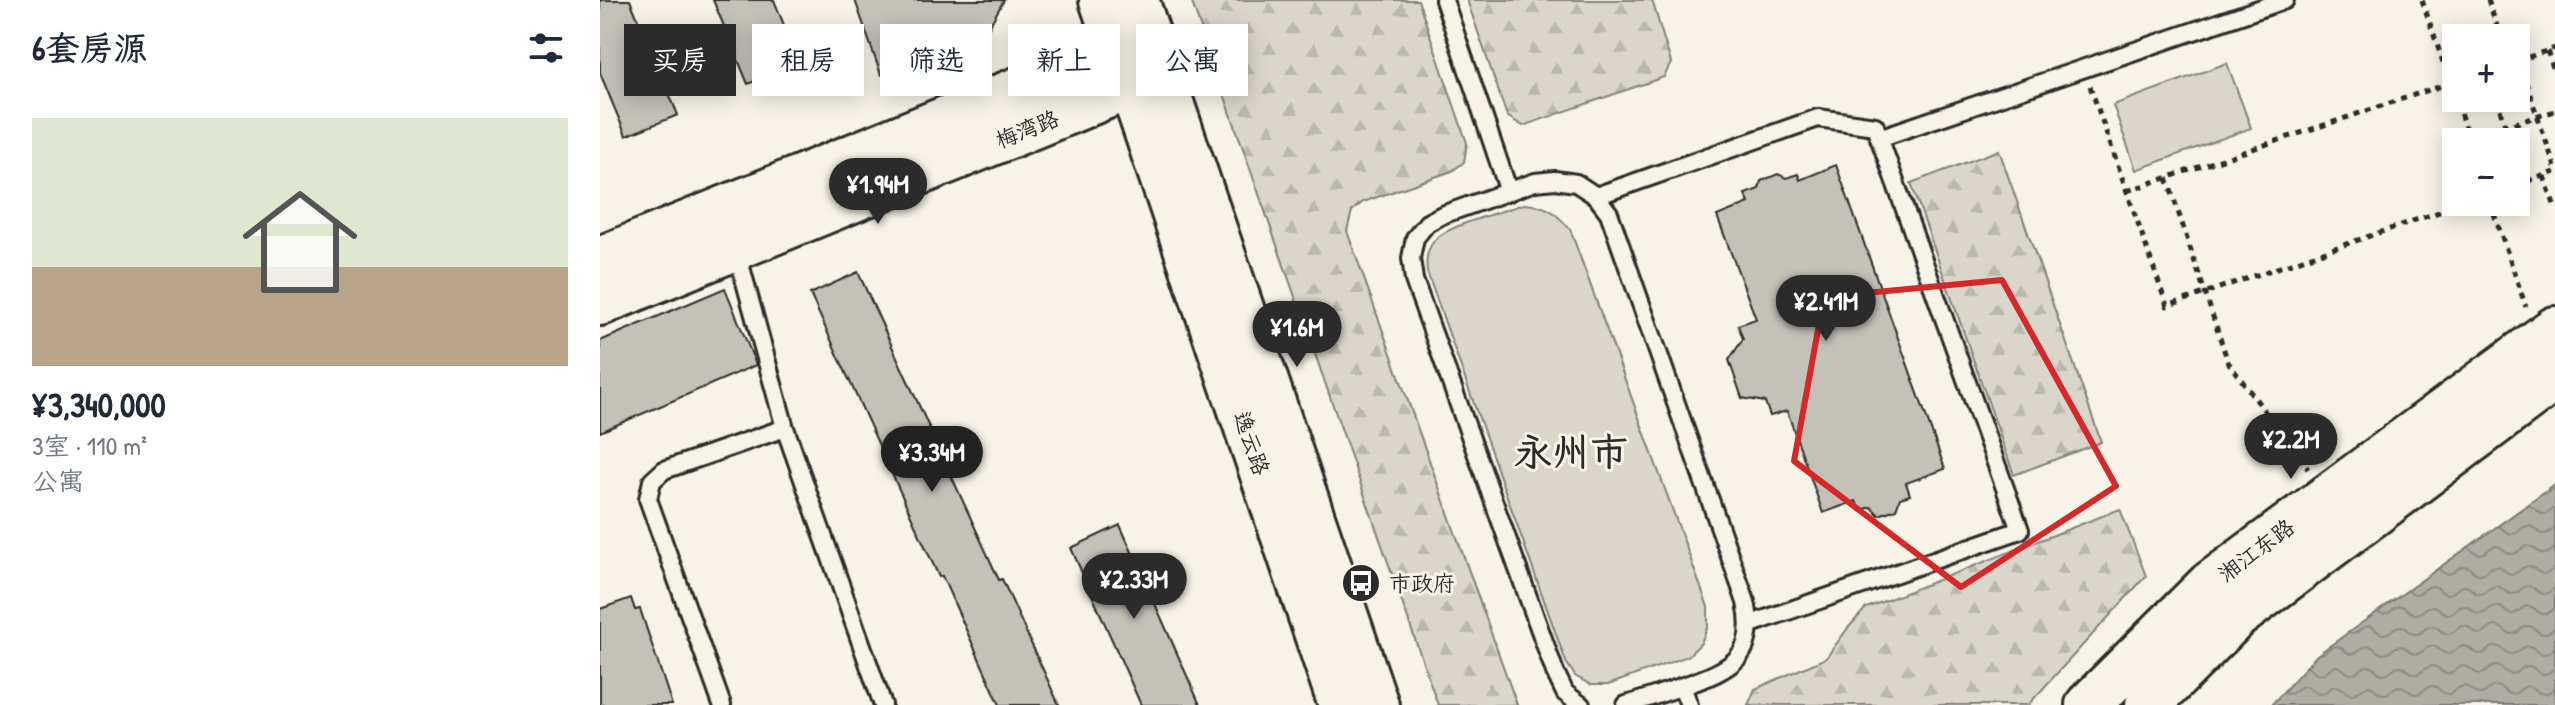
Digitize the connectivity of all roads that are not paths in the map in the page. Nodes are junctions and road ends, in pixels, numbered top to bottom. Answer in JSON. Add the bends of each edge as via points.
{"nodes":[{"id":1,"x":1102,"y":0,"type":"edge"},
{"id":2,"x":1136,"y":0,"type":"edge"},
{"id":3,"x":1444,"y":0,"type":"edge"},
{"id":4,"x":2285,"y":0,"type":"edge"},
{"id":5,"x":1135,"y":63,"type":"junction"},
{"id":6,"x":1879,"y":138,"type":"junction"},
{"id":7,"x":1509,"y":192,"type":"junction"},
{"id":8,"x":1596,"y":196,"type":"junction"},
{"id":9,"x":736,"y":247,"type":"junction"},
{"id":10,"x":600,"y":259,"type":"edge"},
{"id":11,"x":600,"y":303,"type":"edge"},
{"id":12,"x":2549,"y":350,"type":"edge"},
{"id":13,"x":785,"y":428,"type":"junction"},
{"id":14,"x":1751,"y":624,"type":"junction"},
{"id":15,"x":1682,"y":686,"type":"junction"},
{"id":16,"x":1631,"y":704,"type":"edge"},
{"id":17,"x":722,"y":705,"type":"edge"},
{"id":18,"x":883,"y":705,"type":"edge"},
{"id":19,"x":1341,"y":705,"type":"edge"},
{"id":20,"x":1376,"y":705,"type":"edge"},
{"id":21,"x":1581,"y":705,"type":"edge"},
{"id":22,"x":1689,"y":705,"type":"edge"},
{"id":23,"x":2088,"y":705,"type":"edge"},
{"id":24,"x":2148,"y":705,"type":"edge"}],
"edges":[{"from":1,"to":5,"type":"street","name":"逸云路"},
{"from":2,"to":5,"type":"street","name":"逸云路"},
{"from":3,"to":7,"type":"lane"},
{"from":4,"to":6,"type":"lane"},
{"from":5,"to":9,"type":"street","name":"梅湾路"},
{"from":5,"to":10,"type":"street","name":"梅湾路"},
{"from":5,"to":19,"type":"street","name":"逸云路"},
{"from":5,"to":20,"type":"street","name":"逸云路"},
{"from":6,"to":8,"type":"lane","via":[[1875,126],[1818,118]]},
{"from":6,"to":14,"type":"lane","via":[[2020,530]]},
{"from":7,"to":8,"type":"lane","via":[[1555,180],[1576,183]]},
{"from":7,"to":21,"type":"lane","via":[[1427,223],[1415,238],[1412,269],[1555,672],[1565,693]]},
{"from":8,"to":14,"type":"lane","via":[[1609,213]]},
{"from":9,"to":11,"type":"street","name":"梅湾路"},
{"from":9,"to":13,"type":"lane"},
{"from":12,"to":23,"type":"street","name":"湘江东路","via":[[2328,496],[2210,584]]},
{"from":12,"to":24,"type":"street","name":"湘江东路","via":[[2237,616]]},
{"from":13,"to":17,"type":"lane","via":[[664,470],[652,481],[648,499]]},
{"from":13,"to":18,"type":"lane"},
{"from":14,"to":15,"type":"lane","via":[[1735,662]]},
{"from":15,"to":16,"type":"lane"},
{"from":15,"to":22,"type":"lane"}]}
